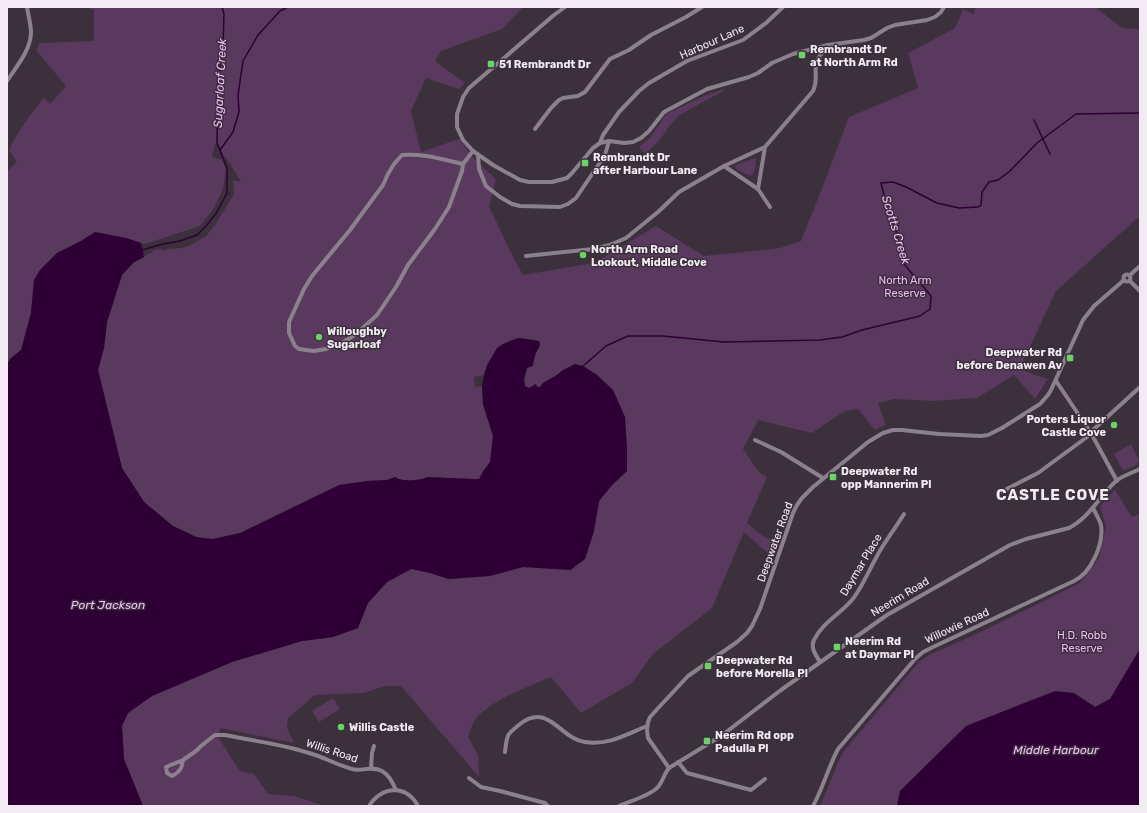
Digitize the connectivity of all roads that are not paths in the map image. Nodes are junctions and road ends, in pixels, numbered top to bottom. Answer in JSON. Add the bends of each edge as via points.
{"nodes":[{"id":1,"x":27,"y":7,"type":"edge"},
{"id":2,"x":565,"y":7,"type":"edge"},
{"id":3,"x":702,"y":7,"type":"edge"},
{"id":4,"x":783,"y":7,"type":"edge"},
{"id":5,"x":944,"y":7,"type":"edge"},
{"id":6,"x":828,"y":45,"type":"junction"},
{"id":7,"x":7,"y":81,"type":"edge"},
{"id":8,"x":535,"y":129,"type":"dead end"},
{"id":9,"x":609,"y":141,"type":"junction"},
{"id":10,"x":600,"y":143,"type":"junction"},
{"id":11,"x":765,"y":147,"type":"junction"},
{"id":12,"x":472,"y":151,"type":"junction"},
{"id":13,"x":478,"y":155,"type":"junction"},
{"id":14,"x":463,"y":164,"type":"junction"},
{"id":15,"x":724,"y":166,"type":"junction"},
{"id":16,"x":758,"y":189,"type":"junction"},
{"id":17,"x":770,"y":207,"type":"dead end"},
{"id":18,"x":526,"y":256,"type":"dead end"},
{"id":19,"x":1140,"y":266,"type":"edge"},
{"id":20,"x":1130,"y":275,"type":"junction"},
{"id":21,"x":1124,"y":280,"type":"junction"},
{"id":22,"x":1130,"y":281,"type":"junction"},
{"id":23,"x":1140,"y":291,"type":"edge"},
{"id":24,"x":1056,"y":381,"type":"junction"},
{"id":25,"x":1140,"y":387,"type":"edge"},
{"id":26,"x":1091,"y":432,"type":"junction"},
{"id":27,"x":755,"y":440,"type":"dead end"},
{"id":28,"x":1140,"y":469,"type":"edge"},
{"id":29,"x":823,"y":478,"type":"junction"},
{"id":30,"x":1117,"y":481,"type":"junction"},
{"id":31,"x":1001,"y":492,"type":"dead end"},
{"id":32,"x":1093,"y":508,"type":"junction"},
{"id":33,"x":904,"y":514,"type":"dead end"},
{"id":34,"x":820,"y":662,"type":"junction"},
{"id":35,"x":647,"y":726,"type":"junction"},
{"id":36,"x":374,"y":746,"type":"dead end"},
{"id":37,"x":505,"y":752,"type":"dead end"},
{"id":38,"x":183,"y":760,"type":"dead end"},
{"id":39,"x":678,"y":762,"type":"junction"},
{"id":40,"x":371,"y":768,"type":"junction"},
{"id":41,"x":669,"y":768,"type":"junction"},
{"id":42,"x":469,"y":778,"type":"dead end"},
{"id":43,"x":765,"y":779,"type":"dead end"},
{"id":44,"x":396,"y":790,"type":"junction"},
{"id":45,"x":369,"y":806,"type":"edge"},
{"id":46,"x":418,"y":806,"type":"edge"},
{"id":47,"x":548,"y":806,"type":"edge"},
{"id":48,"x":619,"y":806,"type":"edge"},
{"id":49,"x":813,"y":806,"type":"edge"}],
"edges":[{"from":1,"to":7,"type":"street","via":[[31,31],[29,44]]},
{"from":2,"to":12,"type":"street","via":[[468,88],[456,114],[457,127]]},
{"from":3,"to":8,"type":"street","via":[[651,34],[610,60],[585,92],[559,100]]},
{"from":4,"to":10,"type":"street","name":"Harbour Lane","via":[[743,40],[687,61],[649,83],[619,112]]},
{"from":5,"to":6,"type":"street","via":[[935,17],[927,20],[893,26],[864,40]]},
{"from":6,"to":9,"type":"street","via":[[793,54],[749,77],[708,90],[664,112],[641,138],[633,142]]},
{"from":6,"to":11,"type":"street","via":[[817,61],[817,83],[813,91]]},
{"from":9,"to":10,"type":"street"},
{"from":9,"to":13,"type":"street","via":[[605,155],[576,198],[560,207],[520,206],[500,197],[486,186],[478,169]]},
{"from":10,"to":13,"type":"street","via":[[567,178],[552,182],[520,180]]},
{"from":11,"to":15,"type":"street"},
{"from":11,"to":16,"type":"street"},
{"from":12,"to":13,"type":"street"},
{"from":12,"to":14,"type":"street"},
{"from":14,"to":14,"type":"street","via":[[449,207],[377,315],[342,343],[314,350],[294,346],[288,322],[304,289],[383,185],[402,155],[424,156]]},
{"from":15,"to":16,"type":"street"},
{"from":15,"to":18,"type":"street","via":[[679,192],[626,238],[593,249]]},
{"from":16,"to":17,"type":"street"},
{"from":19,"to":20,"type":"street"},
{"from":20,"to":21,"type":"street","via":[[1124,276]]},
{"from":20,"to":22,"type":"street"},
{"from":21,"to":22,"type":"street"},
{"from":21,"to":24,"type":"street","name":"Deepwater Road","via":[[1086,315]]},
{"from":22,"to":23,"type":"street"},
{"from":24,"to":26,"type":"street"},
{"from":24,"to":29,"type":"street","name":"Deepwater Road","via":[[1040,404],[988,434],[976,437],[893,430],[868,442]]},
{"from":25,"to":26,"type":"street"},
{"from":26,"to":30,"type":"street"},
{"from":26,"to":31,"type":"street","via":[[1038,473]]},
{"from":27,"to":29,"type":"street"},
{"from":28,"to":30,"type":"street","name":"Neerim Road"},
{"from":29,"to":35,"type":"street","name":"Deepwater Road","via":[[806,492],[797,505],[752,626],[737,642],[688,676],[650,717]]},
{"from":30,"to":32,"type":"street","name":"Neerim Road"},
{"from":32,"to":34,"type":"street","name":"Neerim Road","via":[[1069,528],[1014,543],[978,562],[887,615]]},
{"from":32,"to":49,"type":"street","name":"Willowie Road","via":[[1101,526],[1101,540],[1085,574],[1074,582],[923,652],[838,749]]},
{"from":33,"to":34,"type":"street","name":"Daymar Place","via":[[885,541],[852,600],[819,631],[813,641],[814,653]]},
{"from":34,"to":39,"type":"street","name":"Neerim Road","via":[[726,733]]},
{"from":35,"to":37,"type":"street","via":[[613,741],[587,743],[574,739],[553,722],[540,717],[533,718],[525,720],[509,733]]},
{"from":35,"to":41,"type":"street","via":[[650,742]]},
{"from":36,"to":40,"type":"street"},
{"from":38,"to":40,"type":"street","name":"Willis Road","via":[[215,735],[225,735],[292,748],[355,770]]},
{"from":39,"to":41,"type":"street","name":"Neerim Road"},
{"from":39,"to":43,"type":"street","via":[[687,773],[751,790]]},
{"from":40,"to":44,"type":"street","name":"Willis Road","via":[[388,775]]},
{"from":41,"to":48,"type":"street","via":[[654,790]]},
{"from":42,"to":47,"type":"street","via":[[481,787]]},
{"from":44,"to":45,"type":"street","via":[[383,792]]},
{"from":44,"to":46,"type":"street","name":"Willis Road","via":[[410,797]]}]}
